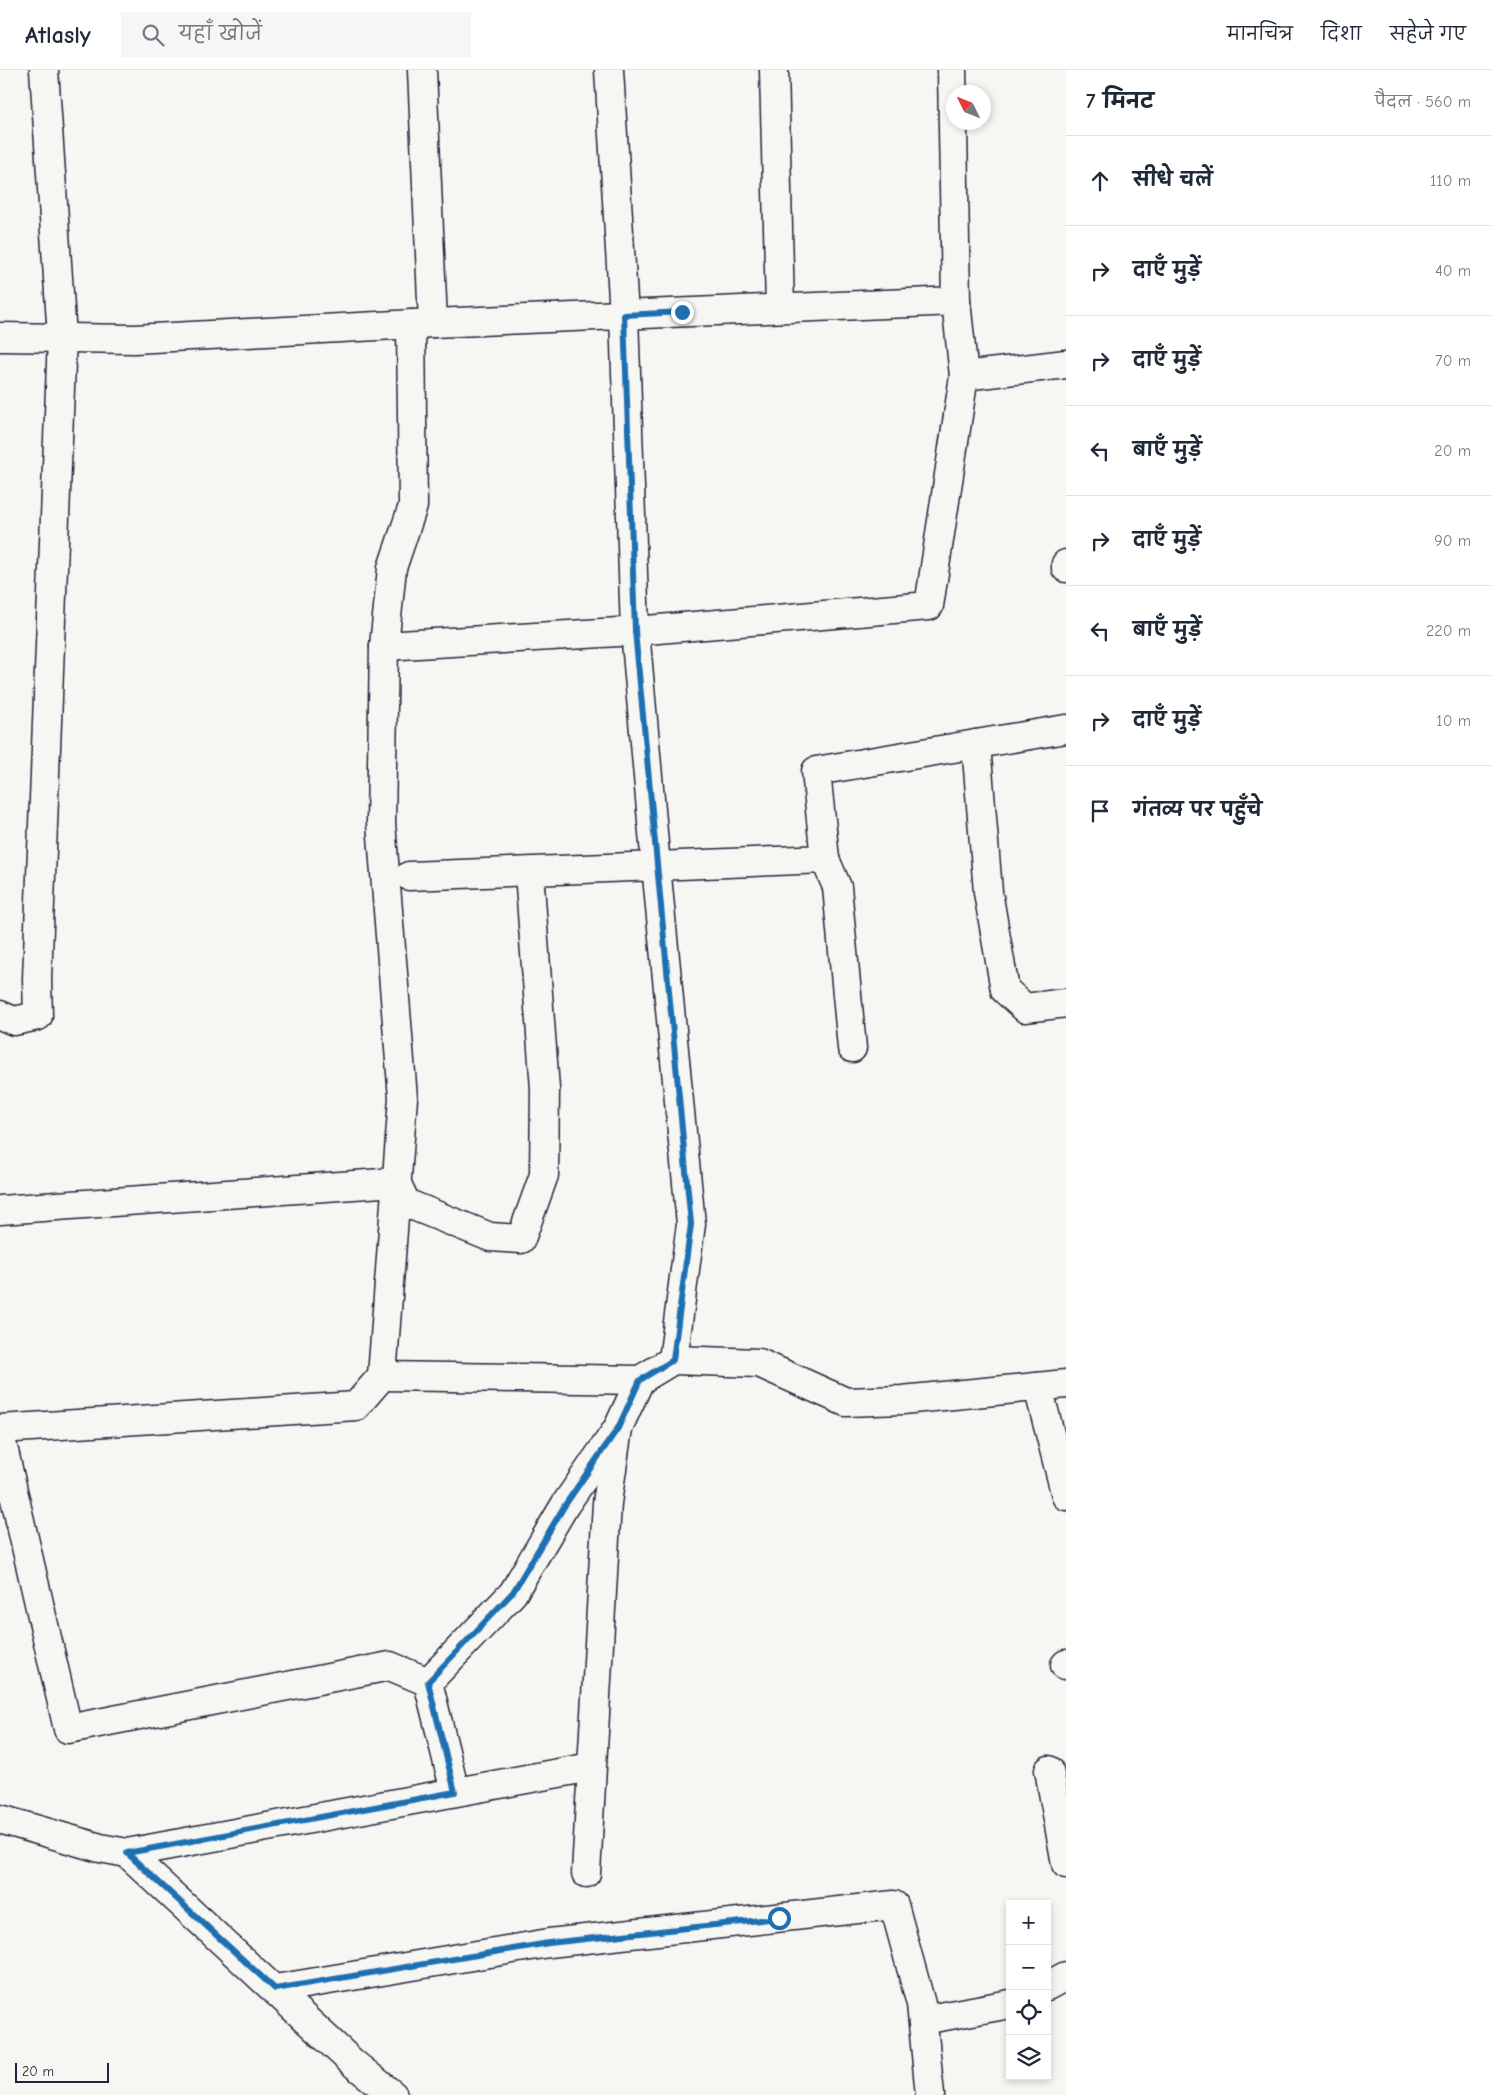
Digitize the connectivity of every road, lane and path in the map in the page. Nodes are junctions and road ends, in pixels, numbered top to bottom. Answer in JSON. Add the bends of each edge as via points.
{"nodes":[{"id":1,"x":44,"y":70,"type":"edge"},
{"id":2,"x":422,"y":70,"type":"edge"},
{"id":3,"x":609,"y":70,"type":"edge"},
{"id":4,"x":774,"y":70,"type":"edge"},
{"id":5,"x":952,"y":70,"type":"edge"},
{"id":6,"x":956,"y":301,"type":"junction"},
{"id":7,"x":780,"y":308,"type":"junction"},
{"id":8,"x":624,"y":315,"type":"junction"},
{"id":9,"x":422,"y":323,"type":"junction"},
{"id":10,"x":0,"y":336,"type":"edge"},
{"id":11,"x":62,"y":338,"type":"junction"},
{"id":12,"x":1066,"y":364,"type":"edge"},
{"id":13,"x":964,"y":376,"type":"junction"},
{"id":14,"x":1066,"y":564,"type":"edge"},
{"id":15,"x":1066,"y":568,"type":"edge"},
{"id":16,"x":635,"y":631,"type":"junction"},
{"id":17,"x":384,"y":646,"type":"junction"},
{"id":18,"x":1066,"y":729,"type":"edge"},
{"id":19,"x":976,"y":744,"type":"junction"},
{"id":20,"x":825,"y":859,"type":"junction"},
{"id":21,"x":656,"y":866,"type":"junction"},
{"id":22,"x":529,"y":872,"type":"junction"},
{"id":23,"x":409,"y":876,"type":"dead end"},
{"id":24,"x":1066,"y":1003,"type":"edge"},
{"id":25,"x":0,"y":1015,"type":"edge"},
{"id":26,"x":852,"y":1048,"type":"dead end"},
{"id":27,"x":396,"y":1182,"type":"junction"},
{"id":28,"x":0,"y":1210,"type":"edge"},
{"id":29,"x":673,"y":1360,"type":"junction"},
{"id":30,"x":382,"y":1376,"type":"junction"},
{"id":31,"x":640,"y":1380,"type":"junction"},
{"id":32,"x":1066,"y":1384,"type":"edge"},
{"id":33,"x":1038,"y":1387,"type":"junction"},
{"id":34,"x":618,"y":1428,"type":"junction"},
{"id":35,"x":0,"y":1429,"type":"edge"},
{"id":36,"x":0,"y":1434,"type":"edge"},
{"id":37,"x":1066,"y":1496,"type":"edge"},
{"id":38,"x":428,"y":1682,"type":"junction"},
{"id":39,"x":591,"y":1767,"type":"junction"},
{"id":40,"x":1049,"y":1770,"type":"dead end"},
{"id":41,"x":455,"y":1792,"type":"junction"},
{"id":42,"x":0,"y":1819,"type":"edge"},
{"id":43,"x":127,"y":1853,"type":"junction"},
{"id":44,"x":1066,"y":1864,"type":"edge"},
{"id":45,"x":586,"y":1873,"type":"dead end"},
{"id":46,"x":1066,"y":1976,"type":"edge"},
{"id":47,"x":1051,"y":1984,"type":"edge"},
{"id":48,"x":275,"y":1989,"type":"junction"},
{"id":49,"x":1006,"y":2005,"type":"edge"},
{"id":50,"x":923,"y":2020,"type":"junction"},
{"id":51,"x":393,"y":2095,"type":"edge"},
{"id":52,"x":930,"y":2095,"type":"edge"}],
"edges":[{"from":1,"to":11,"type":"street"},
{"from":2,"to":9,"type":"street"},
{"from":3,"to":8,"type":"street"},
{"from":4,"to":7,"type":"street"},
{"from":5,"to":6,"type":"street"},
{"from":6,"to":7,"type":"street"},
{"from":6,"to":13,"type":"street"},
{"from":7,"to":8,"type":"street"},
{"from":8,"to":9,"type":"street"},
{"from":8,"to":16,"type":"street"},
{"from":9,"to":11,"type":"street","via":[[134,338]]},
{"from":9,"to":17,"type":"street","via":[[413,506],[392,568]]},
{"from":10,"to":11,"type":"street"},
{"from":11,"to":25,"type":"street","via":[[38,1016],[14,1021]]},
{"from":12,"to":13,"type":"street"},
{"from":13,"to":16,"type":"street","via":[[929,606]]},
{"from":14,"to":15,"type":"street"},
{"from":16,"to":17,"type":"street"},
{"from":16,"to":21,"type":"street"},
{"from":17,"to":27,"type":"street","via":[[381,823],[403,1098]]},
{"from":18,"to":19,"type":"street"},
{"from":19,"to":20,"type":"street","via":[[816,771]]},
{"from":19,"to":24,"type":"street","via":[[988,892],[1005,990],[1024,1008]]},
{"from":20,"to":21,"type":"street"},
{"from":20,"to":26,"type":"street","via":[[837,887]]},
{"from":21,"to":22,"type":"street"},
{"from":21,"to":29,"type":"street","via":[[691,1224]]},
{"from":22,"to":23,"type":"street"},
{"from":22,"to":27,"type":"street","via":[[545,1089],[544,1175],[521,1239],[490,1237],[406,1203]]},
{"from":27,"to":28,"type":"street"},
{"from":27,"to":30,"type":"street"},
{"from":29,"to":31,"type":"street"},
{"from":29,"to":33,"type":"street","via":[[760,1363],[846,1402]]},
{"from":30,"to":31,"type":"street"},
{"from":30,"to":35,"type":"street","via":[[356,1406]]},
{"from":31,"to":34,"type":"street"},
{"from":32,"to":33,"type":"street"},
{"from":33,"to":37,"type":"street"},
{"from":34,"to":38,"type":"street","via":[[565,1505],[513,1592]]},
{"from":34,"to":39,"type":"street","via":[[607,1503]]},
{"from":36,"to":38,"type":"street","via":[[68,1729],[390,1666]]},
{"from":38,"to":41,"type":"street"},
{"from":39,"to":41,"type":"street"},
{"from":39,"to":45,"type":"street"},
{"from":40,"to":44,"type":"street"},
{"from":41,"to":43,"type":"street"},
{"from":42,"to":43,"type":"street"},
{"from":43,"to":48,"type":"street"},
{"from":46,"to":47,"type":"street"},
{"from":48,"to":50,"type":"street","via":[[549,1943],[894,1905]]},
{"from":48,"to":51,"type":"street","via":[[353,2063]]},
{"from":49,"to":50,"type":"street"},
{"from":50,"to":52,"type":"street"}]}
